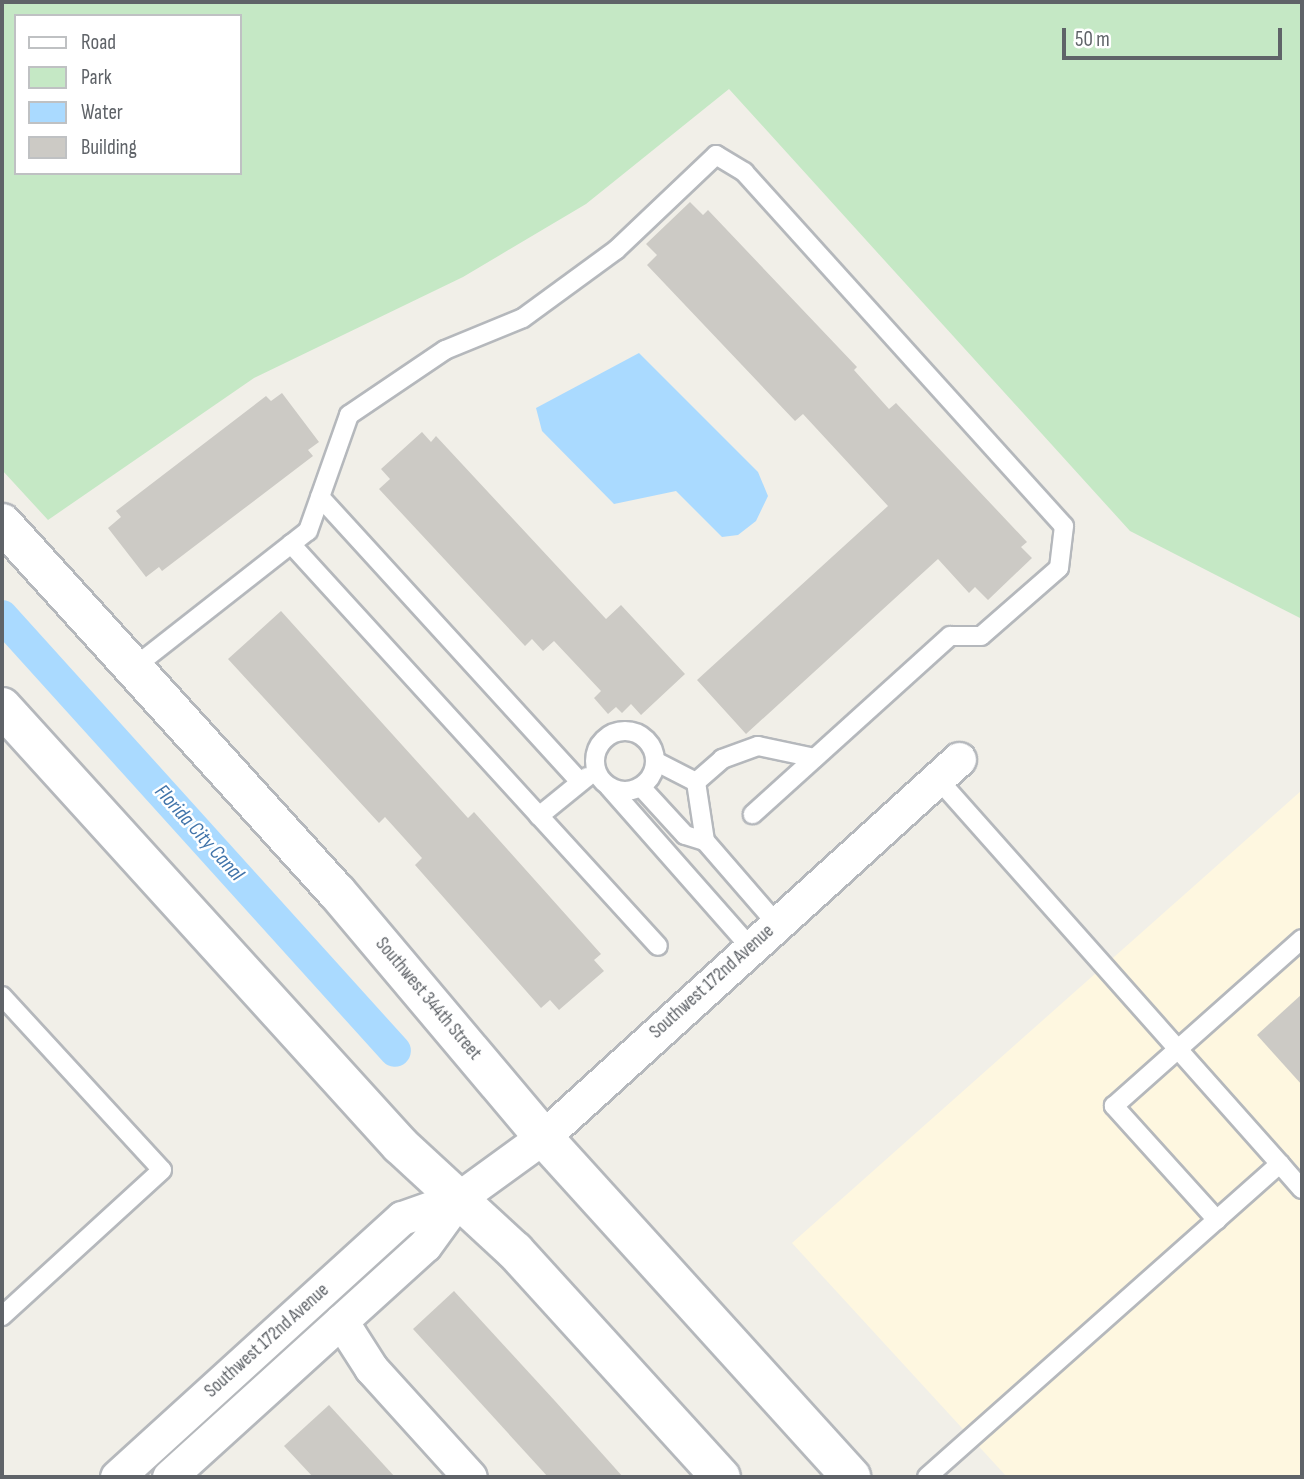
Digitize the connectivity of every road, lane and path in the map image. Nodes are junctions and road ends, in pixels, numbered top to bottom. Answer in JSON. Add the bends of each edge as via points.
{"nodes":[{"id":1,"x":320,"y":497,"type":"junction"},
{"id":2,"x":2,"y":523,"type":"edge"},
{"id":3,"x":291,"y":544,"type":"junction"},
{"id":4,"x":134,"y":668,"type":"junction"},
{"id":5,"x":2,"y":707,"type":"edge"},
{"id":6,"x":815,"y":758,"type":"junction"},
{"id":7,"x":655,"y":761,"type":"junction"},
{"id":8,"x":949,"y":769,"type":"joint"},
{"id":9,"x":596,"y":773,"type":"junction"},
{"id":10,"x":578,"y":780,"type":"junction"},
{"id":11,"x":696,"y":782,"type":"junction"},
{"id":12,"x":641,"y":787,"type":"junction"},
{"id":13,"x":609,"y":788,"type":"junction"},
{"id":14,"x":753,"y":814,"type":"dead end"},
{"id":15,"x":539,"y":816,"type":"junction"},
{"id":16,"x":683,"y":832,"type":"junction"},
{"id":17,"x":705,"y":841,"type":"junction"},
{"id":18,"x":663,"y":849,"type":"junction"},
{"id":19,"x":776,"y":923,"type":"junction"},
{"id":20,"x":1302,"y":939,"type":"edge"},
{"id":21,"x":658,"y":946,"type":"dead end"},
{"id":22,"x":750,"y":946,"type":"junction"},
{"id":23,"x":2,"y":996,"type":"edge"},
{"id":24,"x":1178,"y":1048,"type":"junction"},
{"id":25,"x":543,"y":1137,"type":"junction"},
{"id":26,"x":1280,"y":1164,"type":"junction"},
{"id":27,"x":1302,"y":1189,"type":"edge"},
{"id":28,"x":459,"y":1198,"type":"junction"},
{"id":29,"x":1217,"y":1220,"type":"junction"},
{"id":30,"x":2,"y":1316,"type":"edge"},
{"id":31,"x":341,"y":1321,"type":"junction"},
{"id":32,"x":117,"y":1477,"type":"edge"},
{"id":33,"x":169,"y":1477,"type":"edge"},
{"id":34,"x":470,"y":1477,"type":"edge"},
{"id":35,"x":721,"y":1477,"type":"edge"},
{"id":36,"x":851,"y":1477,"type":"edge"},
{"id":37,"x":928,"y":1477,"type":"edge"}],
"edges":[{"from":1,"to":3,"type":"lane","via":[[308,531]]},
{"from":1,"to":6,"type":"lane","via":[[349,415],[445,350],[523,318],[616,250],[716,155],[744,172],[1064,526],[1059,568],[981,636],[950,636]]},
{"from":1,"to":10,"type":"lane"},
{"from":2,"to":4,"type":"main road","name":"Southwest 344th Street"},
{"from":3,"to":4,"type":"lane"},
{"from":3,"to":15,"type":"lane"},
{"from":4,"to":25,"type":"main road","name":"Southwest 344th Street","via":[[337,891]]},
{"from":5,"to":28,"type":"main road","via":[[400,1145]]},
{"from":6,"to":11,"type":"lane","via":[[758,746],[722,758]]},
{"from":6,"to":14,"type":"lane"},
{"from":7,"to":9,"type":"lane","via":[[642,736],[623,731],[598,745]]},
{"from":7,"to":11,"type":"lane"},
{"from":7,"to":12,"type":"lane"},
{"from":8,"to":19,"type":"street","name":"Southwest 172nd Avenue"},
{"from":8,"to":24,"type":"lane"},
{"from":9,"to":10,"type":"lane"},
{"from":9,"to":13,"type":"lane"},
{"from":10,"to":15,"type":"lane"},
{"from":11,"to":17,"type":"lane"},
{"from":12,"to":13,"type":"lane","via":[[625,792]]},
{"from":12,"to":16,"type":"lane"},
{"from":13,"to":18,"type":"lane"},
{"from":15,"to":21,"type":"lane"},
{"from":16,"to":17,"type":"lane"},
{"from":16,"to":18,"type":"lane"},
{"from":17,"to":19,"type":"lane"},
{"from":18,"to":22,"type":"lane"},
{"from":19,"to":22,"type":"street","name":"Southwest 172nd Avenue"},
{"from":20,"to":24,"type":"lane"},
{"from":22,"to":25,"type":"street","name":"Southwest 172nd Avenue"},
{"from":23,"to":30,"type":"lane","via":[[162,1170]]},
{"from":24,"to":26,"type":"lane"},
{"from":24,"to":29,"type":"lane","via":[[1114,1106]]},
{"from":25,"to":28,"type":"street","name":"Southwest 172nd Avenue"},
{"from":25,"to":36,"type":"main road","name":"Southwest 344th Street"},
{"from":26,"to":27,"type":"lane"},
{"from":26,"to":29,"type":"lane"},
{"from":28,"to":31,"type":"street","name":"Southwest 172nd Avenue","via":[[425,1245]]},
{"from":28,"to":32,"type":"street","name":"Southwest 172nd Avenue","via":[[402,1219]]},
{"from":28,"to":35,"type":"main road","via":[[515,1251]]},
{"from":29,"to":37,"type":"lane"},
{"from":31,"to":33,"type":"street","name":"Southwest 172nd Avenue"},
{"from":31,"to":34,"type":"street","via":[[370,1368]]}]}
